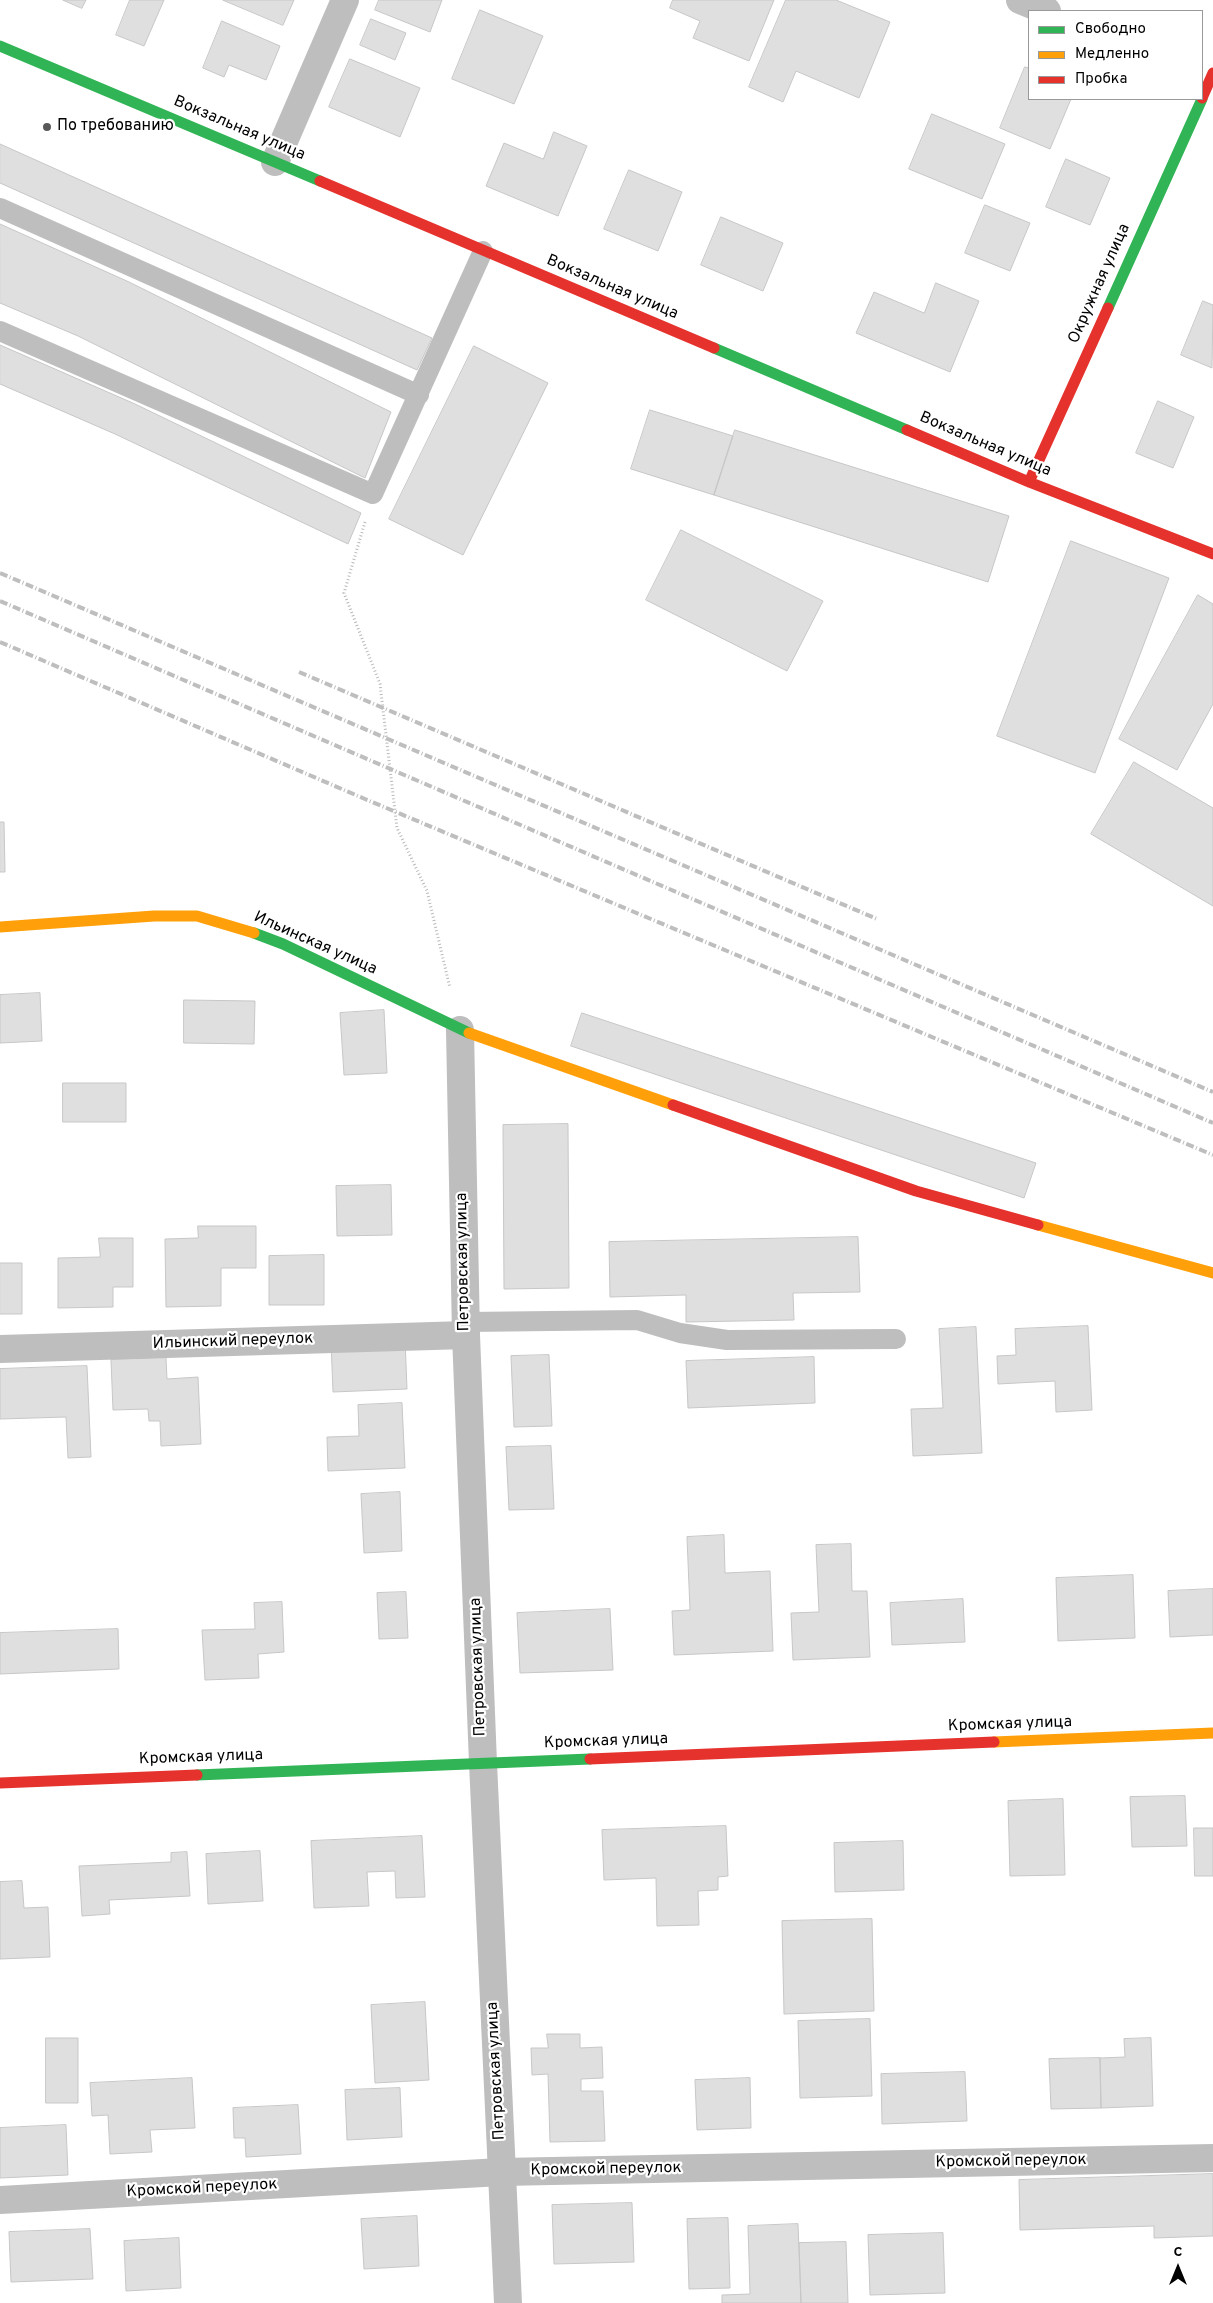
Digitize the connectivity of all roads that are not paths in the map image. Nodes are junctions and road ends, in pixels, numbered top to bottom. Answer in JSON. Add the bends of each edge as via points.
{"nodes":[{"id":1,"x":345,"y":0,"type":"edge"},
{"id":2,"x":1020,"y":0,"type":"edge"},
{"id":3,"x":1045,"y":10,"type":"edge"},
{"id":4,"x":0,"y":46,"type":"edge"},
{"id":5,"x":1200,"y":100,"type":"edge"},
{"id":6,"x":275,"y":162,"type":"junction"},
{"id":7,"x":0,"y":208,"type":"edge"},
{"id":8,"x":484,"y":251,"type":"junction"},
{"id":9,"x":0,"y":331,"type":"edge"},
{"id":10,"x":419,"y":395,"type":"junction"},
{"id":11,"x":1029,"y":482,"type":"junction"},
{"id":12,"x":1213,"y":554,"type":"edge"},
{"id":13,"x":0,"y":927,"type":"edge"},
{"id":14,"x":460,"y":1030,"type":"junction"},
{"id":15,"x":1213,"y":1273,"type":"edge"},
{"id":16,"x":466,"y":1329,"type":"junction"},
{"id":17,"x":896,"y":1339,"type":"dead end"},
{"id":18,"x":0,"y":1350,"type":"edge"},
{"id":19,"x":1213,"y":1733,"type":"edge"},
{"id":20,"x":483,"y":1763,"type":"junction"},
{"id":21,"x":0,"y":1783,"type":"edge"},
{"id":22,"x":1213,"y":2158,"type":"edge"},
{"id":23,"x":501,"y":2172,"type":"junction"},
{"id":24,"x":0,"y":2200,"type":"edge"},
{"id":25,"x":508,"y":2303,"type":"edge"}],
"edges":[{"from":1,"to":6,"type":"street"},
{"from":2,"to":3,"type":"street"},
{"from":4,"to":6,"type":"street","name":"Вокзальная улица"},
{"from":5,"to":11,"type":"street","name":"Окружная улица"},
{"from":6,"to":8,"type":"street","name":"Вокзальная улица"},
{"from":7,"to":10,"type":"lane"},
{"from":8,"to":10,"type":"lane"},
{"from":8,"to":11,"type":"street","name":"Вокзальная улица"},
{"from":9,"to":10,"type":"lane","via":[[373,494]]},
{"from":11,"to":12,"type":"street","name":"Вокзальная улица"},
{"from":13,"to":14,"type":"street","name":"Ильинская улица","via":[[197,916],[283,944]]},
{"from":14,"to":15,"type":"street","name":"Ильинская улица","via":[[916,1191]]},
{"from":14,"to":16,"type":"street","name":"Петровская улица"},
{"from":16,"to":17,"type":"lane","via":[[637,1320],[680,1333],[727,1340]]},
{"from":16,"to":18,"type":"street","name":"Ильинский переулок"},
{"from":16,"to":20,"type":"street","name":"Петровская улица"},
{"from":19,"to":20,"type":"street","name":"Кромская улица"},
{"from":20,"to":21,"type":"street","name":"Кромская улица"},
{"from":20,"to":23,"type":"street","name":"Петровская улица"},
{"from":22,"to":23,"type":"street","name":"Кромской переулок"},
{"from":23,"to":24,"type":"street","name":"Кромской переулок"},
{"from":23,"to":25,"type":"street","name":"Петровская улица"}]}
